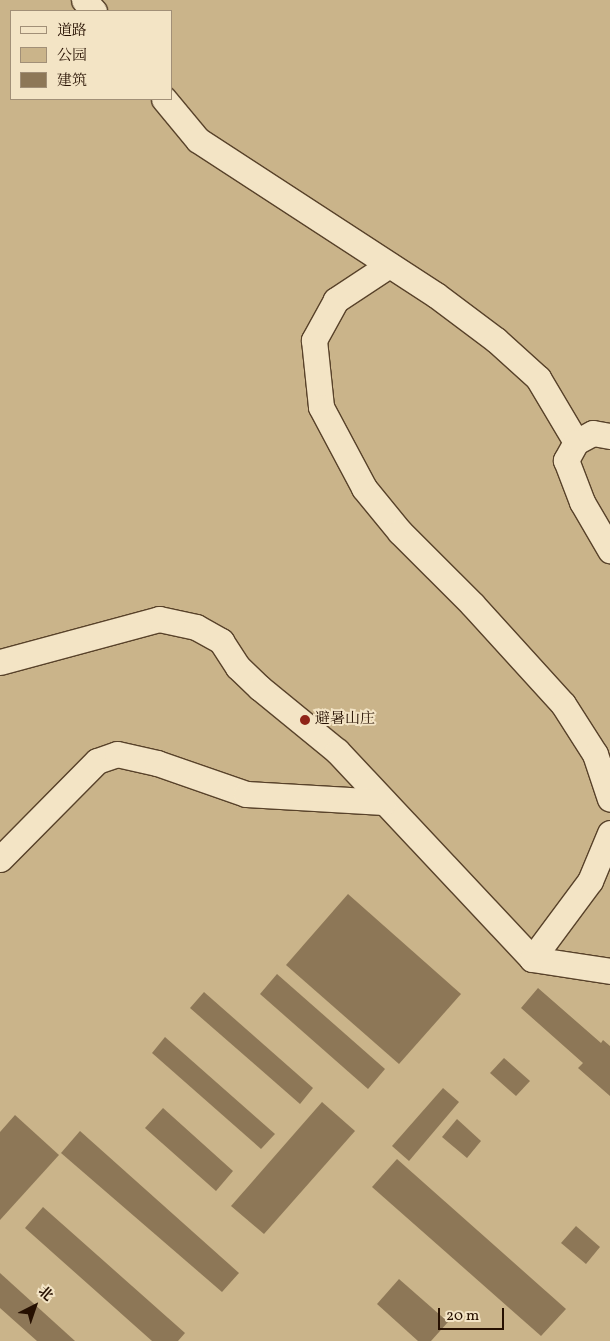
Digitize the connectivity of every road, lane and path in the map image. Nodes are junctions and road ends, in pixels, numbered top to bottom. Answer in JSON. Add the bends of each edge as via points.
{"nodes":[{"id":1,"x":84,"y":0,"type":"edge"},
{"id":2,"x":93,"y":10,"type":"edge"},
{"id":3,"x":165,"y":100,"type":"edge"},
{"id":4,"x":389,"y":266,"type":"junction"},
{"id":5,"x":610,"y":436,"type":"edge"},
{"id":6,"x":576,"y":442,"type":"junction"},
{"id":7,"x":610,"y":550,"type":"edge"},
{"id":8,"x":0,"y":662,"type":"edge"},
{"id":9,"x":610,"y":799,"type":"edge"},
{"id":10,"x":384,"y":802,"type":"junction"},
{"id":11,"x":610,"y":833,"type":"edge"},
{"id":12,"x":0,"y":859,"type":"edge"},
{"id":13,"x":532,"y":959,"type":"junction"},
{"id":14,"x":610,"y":971,"type":"edge"}],
"edges":[{"from":1,"to":2,"type":"lane"},
{"from":3,"to":4,"type":"lane","via":[[198,140]]},
{"from":4,"to":6,"type":"lane","via":[[496,340],[538,378]]},
{"from":4,"to":9,"type":"lane","via":[[336,300],[314,340],[321,406],[370,496],[563,704],[595,754]]},
{"from":5,"to":6,"type":"lane","via":[[593,433]]},
{"from":6,"to":7,"type":"lane","via":[[566,460],[582,502]]},
{"from":8,"to":10,"type":"lane","via":[[158,619],[196,627],[222,641],[238,666],[260,688],[337,751]]},
{"from":10,"to":12,"type":"lane","via":[[246,794],[158,763],[117,754],[97,761]]},
{"from":10,"to":13,"type":"lane"},
{"from":11,"to":13,"type":"lane","via":[[590,882]]},
{"from":13,"to":14,"type":"lane"}]}
